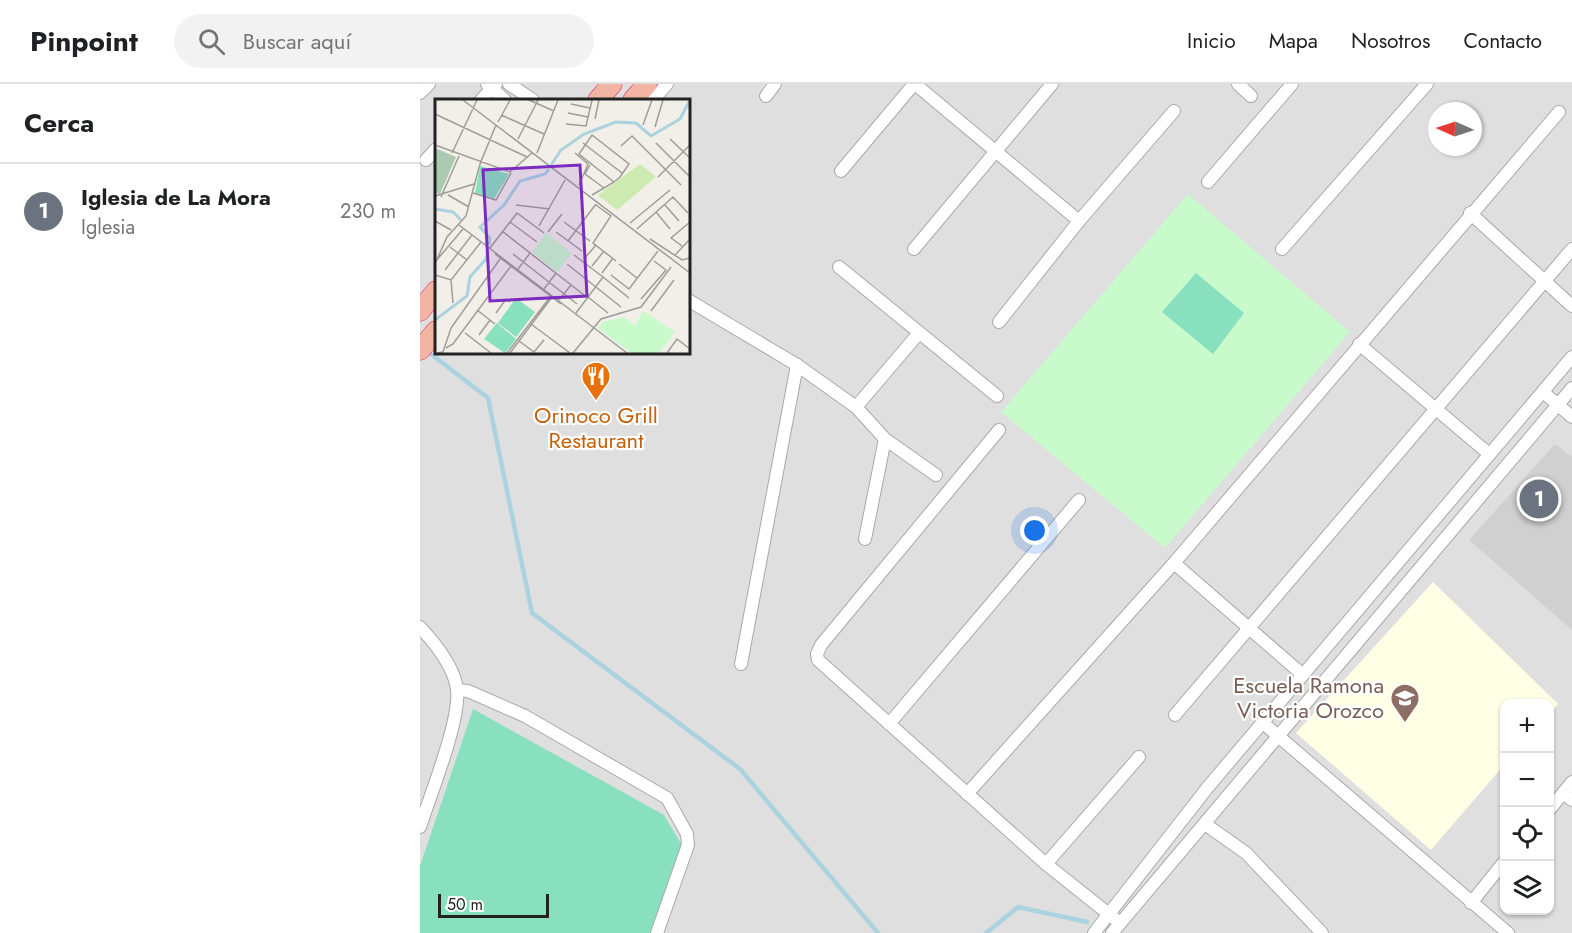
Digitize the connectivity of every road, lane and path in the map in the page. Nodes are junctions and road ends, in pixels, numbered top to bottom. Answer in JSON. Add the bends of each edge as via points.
{"nodes":[{"id":1,"x":429,"y":84,"type":"edge"},
{"id":2,"x":508,"y":84,"type":"edge"},
{"id":3,"x":612,"y":84,"type":"edge"},
{"id":4,"x":647,"y":84,"type":"edge"},
{"id":5,"x":667,"y":84,"type":"edge"},
{"id":6,"x":776,"y":84,"type":"edge"},
{"id":7,"x":914,"y":84,"type":"edge"},
{"id":8,"x":1052,"y":84,"type":"edge"},
{"id":9,"x":1238,"y":84,"type":"edge"},
{"id":10,"x":1292,"y":84,"type":"edge"},
{"id":11,"x":1427,"y":84,"type":"edge"},
{"id":12,"x":492,"y":86,"type":"edge"},
{"id":13,"x":420,"y":93,"type":"edge"},
{"id":14,"x":766,"y":96,"type":"dead end"},
{"id":15,"x":1251,"y":96,"type":"dead end"},
{"id":16,"x":482,"y":99,"type":"edge"},
{"id":17,"x":504,"y":99,"type":"edge"},
{"id":18,"x":531,"y":99,"type":"edge"},
{"id":19,"x":599,"y":99,"type":"edge"},
{"id":20,"x":634,"y":99,"type":"edge"},
{"id":21,"x":654,"y":99,"type":"edge"},
{"id":22,"x":1174,"y":111,"type":"dead end"},
{"id":23,"x":1559,"y":112,"type":"dead end"},
{"id":24,"x":435,"y":150,"type":"edge"},
{"id":25,"x":998,"y":151,"type":"junction"},
{"id":26,"x":426,"y":160,"type":"dead end"},
{"id":27,"x":841,"y":171,"type":"dead end"},
{"id":28,"x":1208,"y":182,"type":"dead end"},
{"id":29,"x":1470,"y":213,"type":"junction"},
{"id":30,"x":1079,"y":221,"type":"junction"},
{"id":31,"x":914,"y":249,"type":"dead end"},
{"id":32,"x":1282,"y":249,"type":"dead end"},
{"id":33,"x":1572,"y":249,"type":"edge"},
{"id":34,"x":839,"y":267,"type":"dead end"},
{"id":35,"x":1544,"y":282,"type":"junction"},
{"id":36,"x":435,"y":292,"type":"edge"},
{"id":37,"x":690,"y":301,"type":"edge"},
{"id":38,"x":1572,"y":306,"type":"edge"},
{"id":39,"x":420,"y":311,"type":"edge"},
{"id":40,"x":999,"y":321,"type":"dead end"},
{"id":41,"x":919,"y":333,"type":"junction"},
{"id":42,"x":1359,"y":344,"type":"junction"},
{"id":43,"x":1572,"y":357,"type":"edge"},
{"id":44,"x":797,"y":365,"type":"junction"},
{"id":45,"x":1555,"y":377,"type":"junction"},
{"id":46,"x":1571,"y":391,"type":"edge"},
{"id":47,"x":1544,"y":392,"type":"junction"},
{"id":48,"x":997,"y":396,"type":"dead end"},
{"id":49,"x":1558,"y":405,"type":"junction"},
{"id":50,"x":856,"y":407,"type":"junction"},
{"id":51,"x":1435,"y":407,"type":"junction"},
{"id":52,"x":1572,"y":417,"type":"edge"},
{"id":53,"x":999,"y":430,"type":"dead end"},
{"id":54,"x":885,"y":439,"type":"junction"},
{"id":55,"x":1488,"y":453,"type":"junction"},
{"id":56,"x":936,"y":475,"type":"dead end"},
{"id":57,"x":1079,"y":501,"type":"dead end"},
{"id":58,"x":865,"y":539,"type":"dead end"},
{"id":59,"x":1174,"y":563,"type":"junction"},
{"id":60,"x":420,"y":627,"type":"edge"},
{"id":61,"x":1247,"y":628,"type":"junction"},
{"id":62,"x":741,"y":664,"type":"dead end"},
{"id":63,"x":1303,"y":675,"type":"junction"},
{"id":64,"x":457,"y":690,"type":"junction"},
{"id":65,"x":1175,"y":715,"type":"dead end"},
{"id":66,"x":1263,"y":723,"type":"junction"},
{"id":67,"x":889,"y":724,"type":"junction"},
{"id":68,"x":1278,"y":736,"type":"junction"},
{"id":69,"x":1139,"y":757,"type":"dead end"},
{"id":70,"x":1572,"y":782,"type":"edge"},
{"id":71,"x":967,"y":794,"type":"junction"},
{"id":72,"x":1568,"y":797,"type":"edge"},
{"id":73,"x":1553,"y":807,"type":"edge"},
{"id":74,"x":1205,"y":824,"type":"junction"},
{"id":75,"x":420,"y":827,"type":"edge"},
{"id":76,"x":1046,"y":864,"type":"junction"},
{"id":77,"x":1500,"y":867,"type":"edge"},
{"id":78,"x":1471,"y":903,"type":"junction"},
{"id":79,"x":1110,"y":914,"type":"junction"},
{"id":80,"x":1117,"y":928,"type":"edge"},
{"id":81,"x":657,"y":933,"type":"edge"},
{"id":82,"x":1094,"y":933,"type":"edge"},
{"id":83,"x":1322,"y":933,"type":"edge"},
{"id":84,"x":1508,"y":933,"type":"edge"}],
"edges":[{"from":1,"to":13,"type":"street"},
{"from":2,"to":18,"type":"street"},
{"from":3,"to":19,"type":"highway"},
{"from":4,"to":20,"type":"highway"},
{"from":5,"to":21,"type":"street"},
{"from":6,"to":14,"type":"street"},
{"from":7,"to":25,"type":"street"},
{"from":7,"to":27,"type":"street"},
{"from":8,"to":25,"type":"street"},
{"from":9,"to":15,"type":"street"},
{"from":10,"to":28,"type":"street"},
{"from":11,"to":32,"type":"street"},
{"from":12,"to":16,"type":"street"},
{"from":12,"to":17,"type":"street"},
{"from":22,"to":30,"type":"street"},
{"from":23,"to":29,"type":"street"},
{"from":24,"to":26,"type":"street"},
{"from":25,"to":30,"type":"street"},
{"from":25,"to":31,"type":"street"},
{"from":29,"to":35,"type":"street"},
{"from":29,"to":42,"type":"street"},
{"from":30,"to":40,"type":"street"},
{"from":33,"to":35,"type":"street"},
{"from":34,"to":41,"type":"street"},
{"from":35,"to":38,"type":"street"},
{"from":35,"to":51,"type":"street"},
{"from":36,"to":39,"type":"highway"},
{"from":37,"to":44,"type":"street"},
{"from":41,"to":48,"type":"street"},
{"from":41,"to":50,"type":"street"},
{"from":42,"to":51,"type":"street"},
{"from":42,"to":59,"type":"street"},
{"from":43,"to":45,"type":"street"},
{"from":44,"to":50,"type":"street"},
{"from":44,"to":62,"type":"street"},
{"from":45,"to":46,"type":"street"},
{"from":45,"to":47,"type":"street"},
{"from":46,"to":49,"type":"street"},
{"from":47,"to":49,"type":"street"},
{"from":47,"to":55,"type":"street"},
{"from":49,"to":52,"type":"street"},
{"from":49,"to":68,"type":"street"},
{"from":50,"to":54,"type":"street"},
{"from":51,"to":55,"type":"street"},
{"from":51,"to":61,"type":"street"},
{"from":53,"to":67,"type":"street","via":[[818,650],[818,660]]},
{"from":54,"to":56,"type":"street"},
{"from":54,"to":58,"type":"street"},
{"from":55,"to":63,"type":"street"},
{"from":57,"to":67,"type":"street"},
{"from":59,"to":61,"type":"street"},
{"from":59,"to":71,"type":"street"},
{"from":60,"to":64,"type":"street","via":[[445,659]]},
{"from":61,"to":63,"type":"street"},
{"from":61,"to":65,"type":"street"},
{"from":63,"to":66,"type":"street"},
{"from":64,"to":75,"type":"street","via":[[452,722]]},
{"from":64,"to":81,"type":"street","via":[[525,716],[667,798],[687,834],[688,845]]},
{"from":66,"to":68,"type":"street"},
{"from":66,"to":79,"type":"street"},
{"from":67,"to":71,"type":"street"},
{"from":68,"to":74,"type":"street"},
{"from":68,"to":78,"type":"street"},
{"from":69,"to":76,"type":"street"},
{"from":70,"to":72,"type":"street"},
{"from":71,"to":76,"type":"street"},
{"from":72,"to":73,"type":"street"},
{"from":74,"to":80,"type":"street"},
{"from":74,"to":83,"type":"street","via":[[1246,853]]},
{"from":76,"to":79,"type":"street"},
{"from":77,"to":78,"type":"street"},
{"from":78,"to":84,"type":"street"},
{"from":79,"to":80,"type":"street"},
{"from":79,"to":82,"type":"street"}]}
